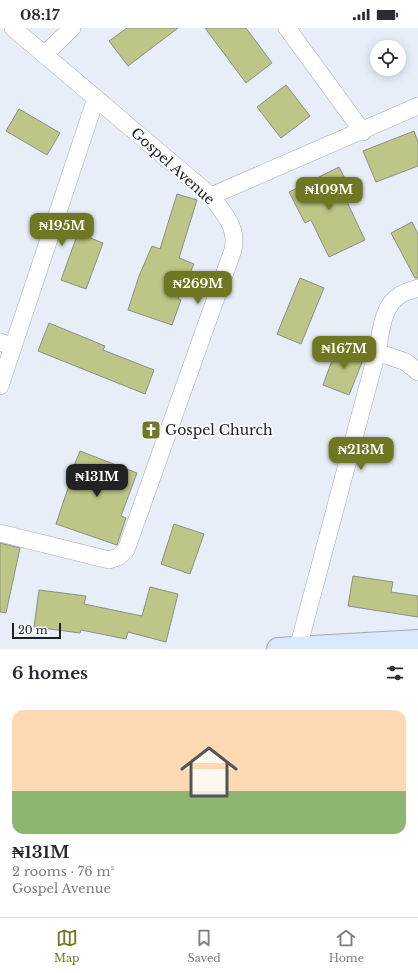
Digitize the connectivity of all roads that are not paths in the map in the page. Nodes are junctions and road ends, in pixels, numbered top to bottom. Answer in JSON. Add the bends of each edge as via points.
{"nodes":[{"id":1,"x":13,"y":28,"type":"edge"},
{"id":2,"x":72,"y":28,"type":"edge"},
{"id":3,"x":287,"y":28,"type":"edge"},
{"id":4,"x":44,"y":55,"type":"junction"},
{"id":5,"x":96,"y":98,"type":"junction"},
{"id":6,"x":418,"y":106,"type":"edge"},
{"id":7,"x":363,"y":132,"type":"junction"},
{"id":8,"x":211,"y":196,"type":"junction"},
{"id":9,"x":418,"y":288,"type":"edge"},
{"id":10,"x":7,"y":345,"type":"edge"},
{"id":11,"x":377,"y":352,"type":"junction"},
{"id":12,"x":418,"y":372,"type":"edge"},
{"id":13,"x":0,"y":386,"type":"edge"},
{"id":14,"x":0,"y":533,"type":"edge"},
{"id":15,"x":418,"y":641,"type":"edge"},
{"id":16,"x":288,"y":648,"type":"edge"}],
"edges":[{"from":1,"to":4,"type":"street","name":"Gospel Avenue"},
{"from":2,"to":4,"type":"street"},
{"from":3,"to":7,"type":"street"},
{"from":4,"to":5,"type":"street","name":"Gospel Avenue"},
{"from":5,"to":8,"type":"street","name":"Gospel Avenue"},
{"from":5,"to":10,"type":"street"},
{"from":6,"to":7,"type":"street"},
{"from":7,"to":8,"type":"street"},
{"from":8,"to":14,"type":"street","name":"Gospel Avenue","via":[[233,226],[233,250],[126,550],[109,560]]},
{"from":9,"to":11,"type":"street","via":[[400,295],[390,305],[384,315]]},
{"from":10,"to":13,"type":"street"},
{"from":11,"to":12,"type":"street","via":[[406,362]]},
{"from":11,"to":16,"type":"street"},
{"from":15,"to":16,"type":"main road"}]}
